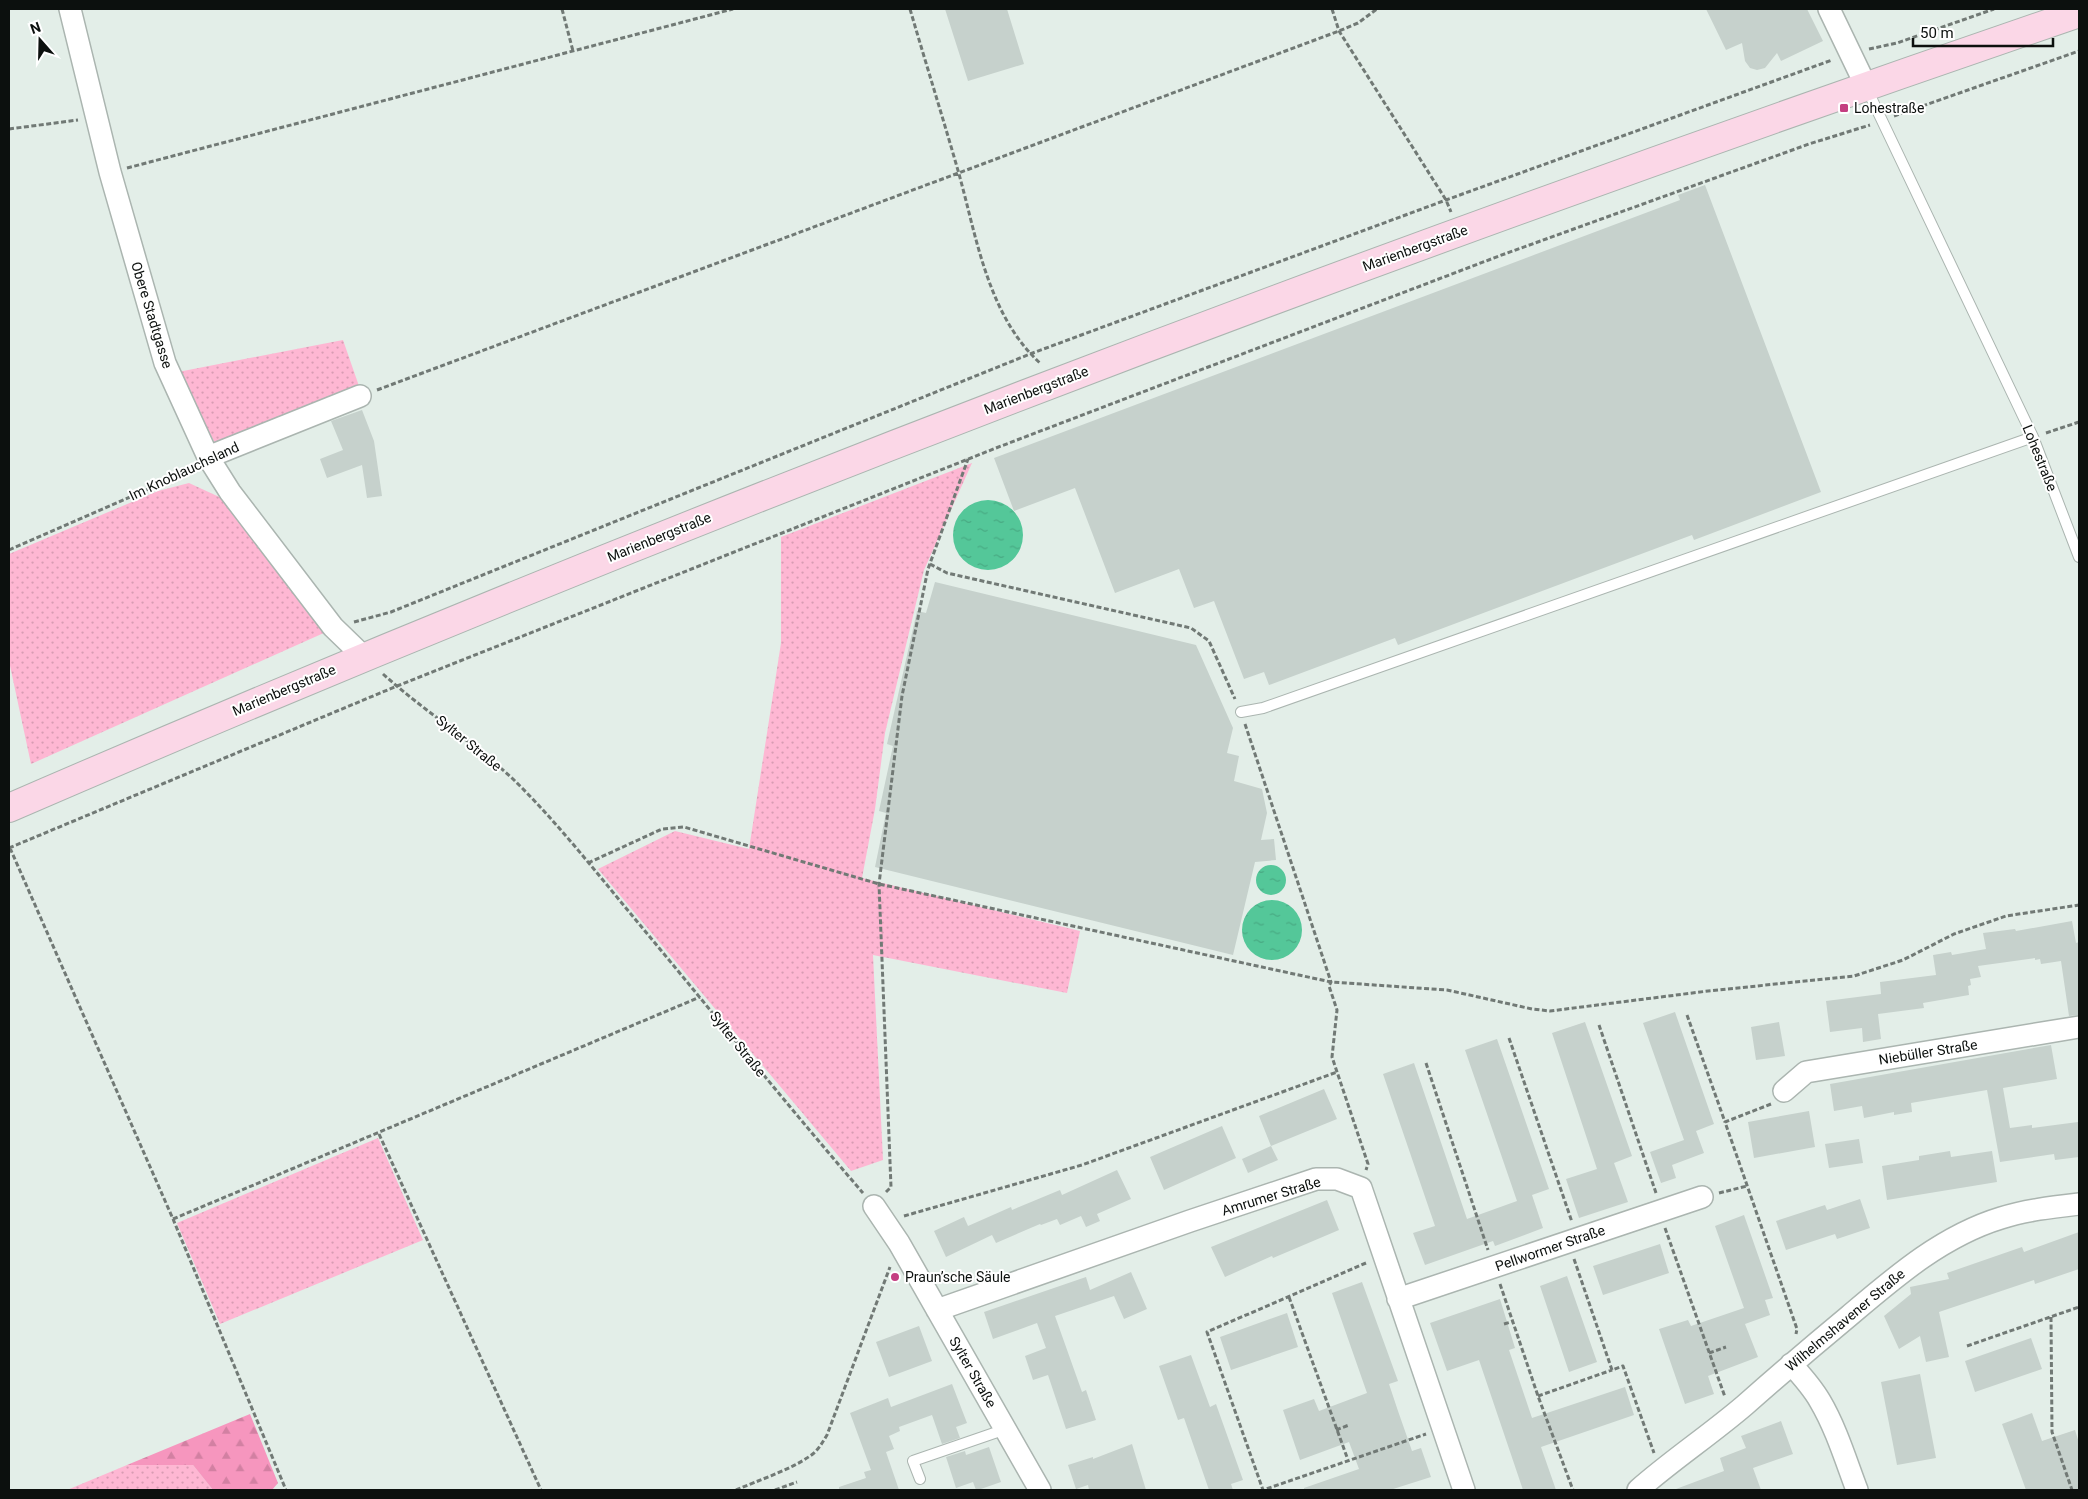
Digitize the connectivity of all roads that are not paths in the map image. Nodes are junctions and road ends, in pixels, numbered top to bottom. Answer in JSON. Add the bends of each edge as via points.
{"nodes":[{"id":1,"x":70,"y":9,"type":"edge"},
{"id":2,"x":1829,"y":9,"type":"edge"},
{"id":3,"x":2079,"y":13,"type":"edge"},
{"id":4,"x":1866,"y":86,"type":"junction"},
{"id":5,"x":360,"y":396,"type":"road end"},
{"id":6,"x":2033,"y":438,"type":"junction"},
{"id":7,"x":208,"y":457,"type":"junction"},
{"id":8,"x":2079,"y":557,"type":"edge"},
{"id":9,"x":364,"y":657,"type":"junction"},
{"id":10,"x":1241,"y":712,"type":"road end"},
{"id":11,"x":9,"y":808,"type":"edge"},
{"id":12,"x":2079,"y":1027,"type":"edge"},
{"id":13,"x":1784,"y":1091,"type":"road end"},
{"id":14,"x":1702,"y":1196,"type":"road end"},
{"id":15,"x":2079,"y":1204,"type":"edge"},
{"id":16,"x":874,"y":1206,"type":"road end"},
{"id":17,"x":1398,"y":1299,"type":"junction"},
{"id":18,"x":937,"y":1310,"type":"junction"},
{"id":19,"x":1791,"y":1364,"type":"junction"},
{"id":20,"x":1006,"y":1428,"type":"junction"},
{"id":21,"x":920,"y":1479,"type":"dead end"},
{"id":22,"x":1040,"y":1490,"type":"edge"},
{"id":23,"x":1464,"y":1490,"type":"edge"},
{"id":24,"x":1638,"y":1490,"type":"edge"},
{"id":25,"x":1857,"y":1490,"type":"edge"}],
"edges":[{"from":1,"to":7,"type":"street","name":"Obere Stadtgasse","via":[[110,172],[165,364]]},
{"from":2,"to":4,"type":"street","name":"Lohestraße"},
{"from":3,"to":4,"type":"main road","name":"Marienbergstraße"},
{"from":4,"to":6,"type":"lane","name":"Lohestraße"},
{"from":4,"to":9,"type":"main road","name":"Marienbergstraße","via":[[1458,231],[1060,381],[834,467]]},
{"from":5,"to":7,"type":"street","name":"Im Knoblauchsland"},
{"from":6,"to":8,"type":"lane","name":"Lohestraße"},
{"from":6,"to":10,"type":"lane","via":[[1263,708]]},
{"from":7,"to":9,"type":"street","name":"Obere Stadtgasse","via":[[230,492],[333,627]]},
{"from":9,"to":11,"type":"main road","name":"Marienbergstraße"},
{"from":12,"to":13,"type":"street","name":"Niebüller Straße","via":[[1806,1072]]},
{"from":14,"to":17,"type":"street","name":"Pellwormer Straße"},
{"from":15,"to":19,"type":"street","name":"Wilhelmshavener Straße","via":[[2000,1218],[1928,1252]]},
{"from":16,"to":18,"type":"street","name":"Sylter Straße"},
{"from":17,"to":18,"type":"street","name":"Amrumer Straße","via":[[1360,1188],[1337,1179],[1316,1179]]},
{"from":17,"to":23,"type":"street"},
{"from":18,"to":20,"type":"street","name":"Sylter Straße"},
{"from":19,"to":24,"type":"street","name":"Wilhelmshavener Straße","via":[[1732,1416]]},
{"from":19,"to":25,"type":"street","via":[[1821,1402]]},
{"from":20,"to":21,"type":"lane","via":[[913,1461]]},
{"from":20,"to":22,"type":"street","name":"Sylter Straße"}]}
